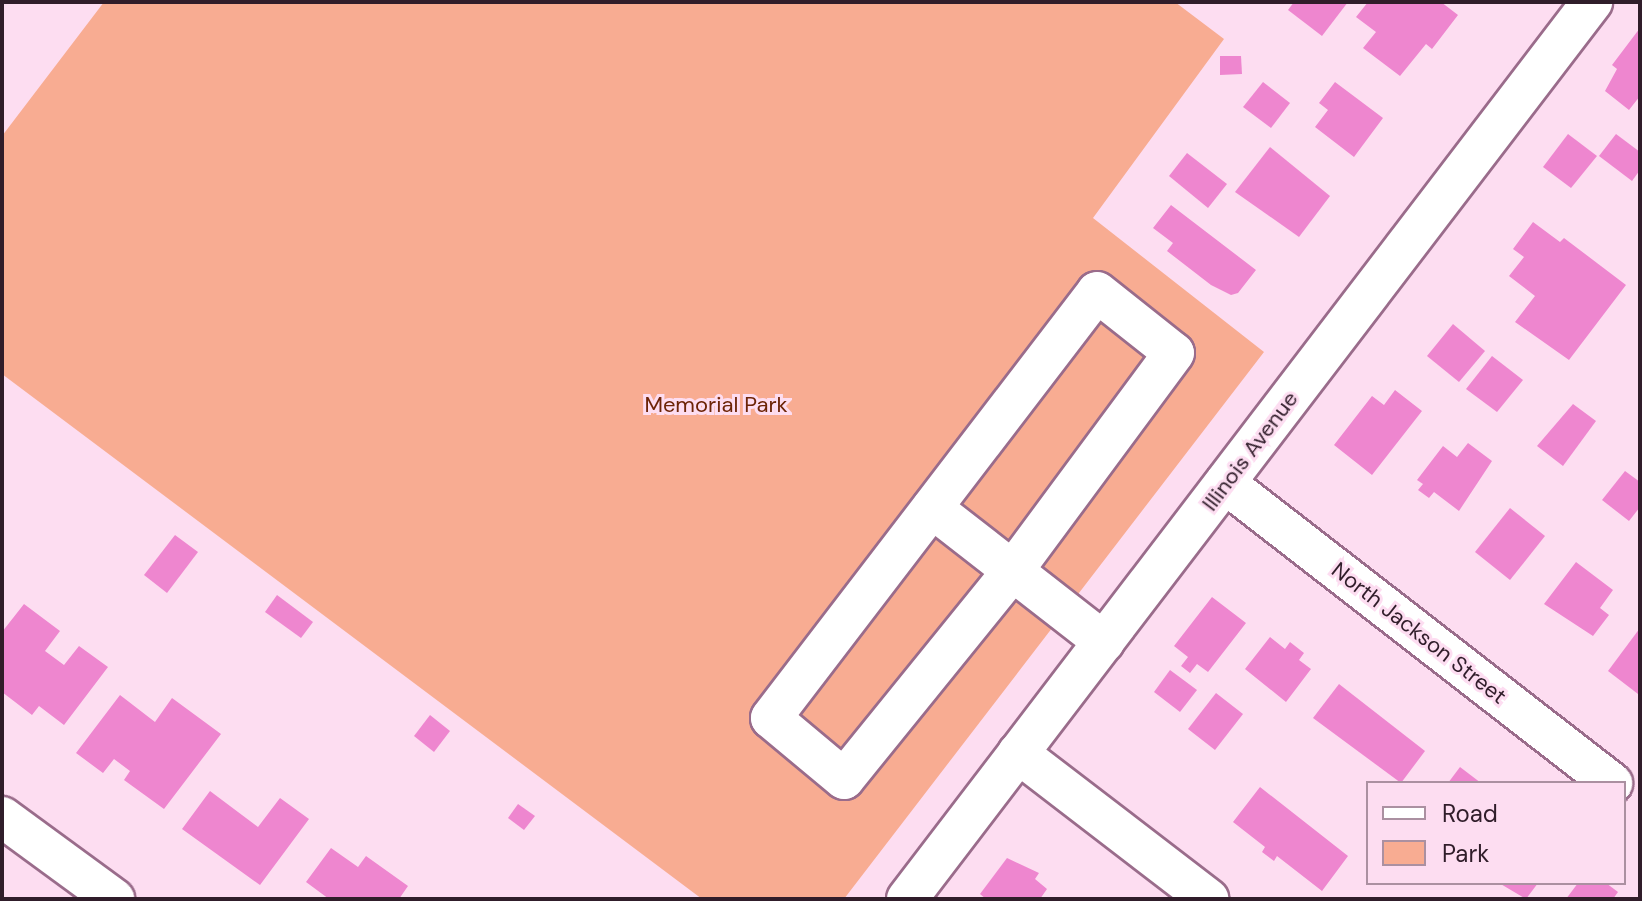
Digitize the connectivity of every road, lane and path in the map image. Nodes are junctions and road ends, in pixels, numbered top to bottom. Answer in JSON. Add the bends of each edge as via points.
{"nodes":[{"id":1,"x":1592,"y":2,"type":"edge"},
{"id":2,"x":1225,"y":483,"type":"junction"},
{"id":3,"x":932,"y":508,"type":"junction"},
{"id":4,"x":1014,"y":569,"type":"junction"},
{"id":5,"x":1104,"y":642,"type":"junction"},
{"id":6,"x":1018,"y":753,"type":"junction"},
{"id":7,"x":1609,"y":781,"type":"edge"},
{"id":8,"x":2,"y":817,"type":"edge"},
{"id":9,"x":114,"y":899,"type":"edge"},
{"id":10,"x":907,"y":899,"type":"edge"},
{"id":11,"x":1208,"y":899,"type":"edge"}],
"edges":[{"from":1,"to":2,"type":"street","name":"Illinois Avenue"},
{"from":2,"to":5,"type":"street","name":"Illinois Avenue"},
{"from":2,"to":7,"type":"street","name":"North Jackson Street"},
{"from":3,"to":4,"type":"street"},
{"from":3,"to":4,"type":"street","via":[[771,718],[844,779]]},
{"from":3,"to":4,"type":"street","via":[[1097,292],[1174,353]]},
{"from":4,"to":5,"type":"street"},
{"from":5,"to":6,"type":"street","name":"Illinois Avenue"},
{"from":6,"to":10,"type":"street","name":"Illinois Avenue"},
{"from":6,"to":11,"type":"street"},
{"from":8,"to":9,"type":"street"}]}
